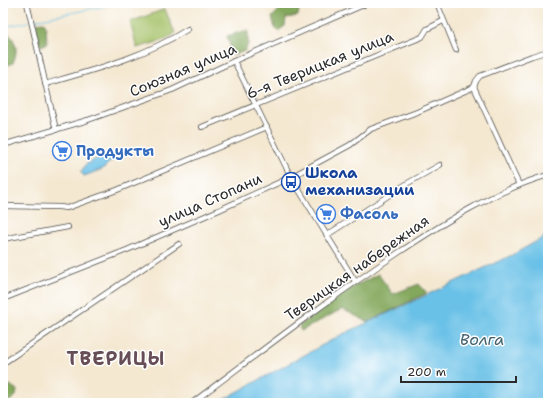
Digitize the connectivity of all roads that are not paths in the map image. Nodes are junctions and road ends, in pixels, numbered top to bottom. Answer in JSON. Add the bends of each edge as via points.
{"nodes":[{"id":1,"x":27,"y":3,"type":"edge"},
{"id":2,"x":368,"y":3,"type":"edge"},
{"id":3,"x":437,"y":3,"type":"edge"},
{"id":4,"x":443,"y":21,"type":"junction"},
{"id":5,"x":188,"y":29,"type":"dead end"},
{"id":6,"x":456,"y":50,"type":"dead end"},
{"id":7,"x":548,"y":51,"type":"edge"},
{"id":8,"x":234,"y":61,"type":"junction"},
{"id":9,"x":45,"y":84,"type":"junction"},
{"id":10,"x":474,"y":87,"type":"junction"},
{"id":11,"x":255,"y":104,"type":"junction"},
{"id":12,"x":202,"y":127,"type":"dead end"},
{"id":13,"x":267,"y":127,"type":"junction"},
{"id":14,"x":56,"y":130,"type":"junction"},
{"id":15,"x":3,"y":145,"type":"edge"},
{"id":16,"x":440,"y":166,"type":"dead end"},
{"id":17,"x":548,"y":175,"type":"edge"},
{"id":18,"x":291,"y":177,"type":"junction"},
{"id":19,"x":519,"y":185,"type":"junction"},
{"id":20,"x":3,"y":206,"type":"edge"},
{"id":21,"x":68,"y":227,"type":"dead end"},
{"id":22,"x":327,"y":235,"type":"junction"},
{"id":23,"x":3,"y":239,"type":"edge"},
{"id":24,"x":179,"y":244,"type":"dead end"},
{"id":25,"x":356,"y":281,"type":"junction"},
{"id":26,"x":3,"y":299,"type":"edge"},
{"id":27,"x":4,"y":361,"type":"edge"},
{"id":28,"x":192,"y":403,"type":"edge"}],
"edges":[{"from":1,"to":9,"type":"street"},
{"from":2,"to":8,"type":"street","name":"Союзная улица"},
{"from":3,"to":4,"type":"street"},
{"from":4,"to":6,"type":"street"},
{"from":4,"to":11,"type":"street","name":"6-я Тверицкая улица","via":[[427,29],[422,37]]},
{"from":5,"to":9,"type":"street","via":[[170,40],[110,65]]},
{"from":7,"to":10,"type":"street","name":"улица Стопани","via":[[480,76]]},
{"from":8,"to":11,"type":"street"},
{"from":8,"to":14,"type":"street","name":"Союзная улица","via":[[130,107]]},
{"from":9,"to":14,"type":"street"},
{"from":10,"to":18,"type":"street","name":"улица Стопани","via":[[371,129],[350,145]]},
{"from":10,"to":19,"type":"street"},
{"from":11,"to":12,"type":"street","name":"6-я Тверицкая улица"},
{"from":11,"to":13,"type":"street"},
{"from":13,"to":18,"type":"street"},
{"from":13,"to":20,"type":"street","via":[[117,190],[67,208]]},
{"from":14,"to":15,"type":"street","name":"Союзная улица"},
{"from":16,"to":22,"type":"street","via":[[408,183]]},
{"from":17,"to":19,"type":"street","name":"Тверицкая набережная"},
{"from":18,"to":22,"type":"street"},
{"from":18,"to":26,"type":"street","name":"улица Стопани","via":[[134,246]]},
{"from":19,"to":25,"type":"street","name":"Тверицкая набережная","via":[[447,221]]},
{"from":21,"to":23,"type":"street"},
{"from":22,"to":25,"type":"street"},
{"from":24,"to":27,"type":"street"},
{"from":25,"to":28,"type":"street","name":"Тверицкая набережная"}]}
